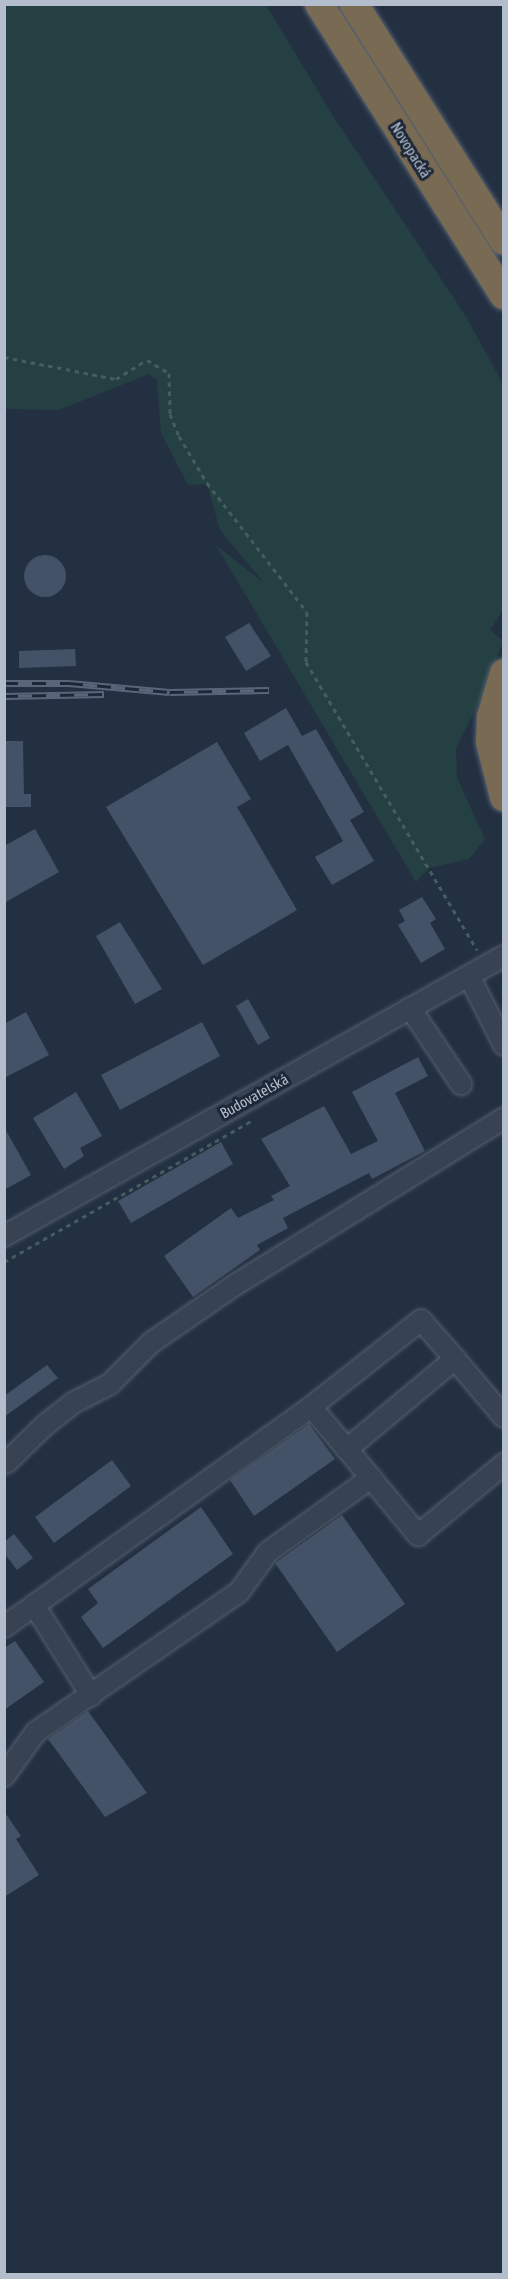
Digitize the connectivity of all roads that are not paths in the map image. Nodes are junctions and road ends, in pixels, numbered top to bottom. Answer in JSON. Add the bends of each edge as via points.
{"nodes":[{"id":1,"x":319,"y":4,"type":"edge"},
{"id":2,"x":354,"y":4,"type":"edge"},
{"id":3,"x":504,"y":241,"type":"edge"},
{"id":4,"x":503,"y":295,"type":"edge"},
{"id":5,"x":504,"y":673,"type":"edge"},
{"id":6,"x":504,"y":713,"type":"edge"},
{"id":7,"x":504,"y":757,"type":"edge"},
{"id":8,"x":504,"y":796,"type":"edge"},
{"id":9,"x":504,"y":956,"type":"edge"},
{"id":10,"x":469,"y":975,"type":"junction"},
{"id":11,"x":411,"y":1008,"type":"junction"},
{"id":12,"x":504,"y":1045,"type":"edge"},
{"id":13,"x":461,"y":1084,"type":"dead end"},
{"id":14,"x":504,"y":1118,"type":"edge"},
{"id":15,"x":4,"y":1236,"type":"edge"},
{"id":16,"x":455,"y":1359,"type":"junction"},
{"id":17,"x":311,"y":1407,"type":"junction"},
{"id":18,"x":504,"y":1417,"type":"edge"},
{"id":19,"x":347,"y":1449,"type":"junction"},
{"id":20,"x":6,"y":1463,"type":"dead end"},
{"id":21,"x":504,"y":1464,"type":"edge"},
{"id":22,"x":371,"y":1478,"type":"junction"},
{"id":23,"x":34,"y":1605,"type":"junction"},
{"id":24,"x":4,"y":1627,"type":"edge"},
{"id":25,"x":91,"y":1695,"type":"junction"},
{"id":26,"x":4,"y":1776,"type":"edge"}],
"edges":[{"from":1,"to":4,"type":"highway","name":"Novopacká"},
{"from":2,"to":3,"type":"highway","name":"Novopacká"},
{"from":5,"to":8,"type":"highway","via":[[491,717],[490,742]]},
{"from":6,"to":7,"type":"highway"},
{"from":9,"to":10,"type":"street","name":"Budovatelská"},
{"from":10,"to":11,"type":"street","name":"Budovatelská"},
{"from":10,"to":12,"type":"street"},
{"from":11,"to":13,"type":"street"},
{"from":11,"to":15,"type":"street","name":"Budovatelská"},
{"from":14,"to":20,"type":"street","via":[[391,1184],[198,1310],[152,1342],[110,1383],[73,1403],[45,1425]]},
{"from":16,"to":17,"type":"street","via":[[421,1320]]},
{"from":16,"to":18,"type":"street"},
{"from":16,"to":19,"type":"street"},
{"from":17,"to":19,"type":"street"},
{"from":17,"to":23,"type":"street"},
{"from":19,"to":22,"type":"street"},
{"from":21,"to":22,"type":"street","via":[[418,1535]]},
{"from":22,"to":25,"type":"street","via":[[268,1552],[239,1592]]},
{"from":23,"to":24,"type":"street"},
{"from":23,"to":25,"type":"street"},
{"from":25,"to":26,"type":"street","via":[[36,1732]]}]}
